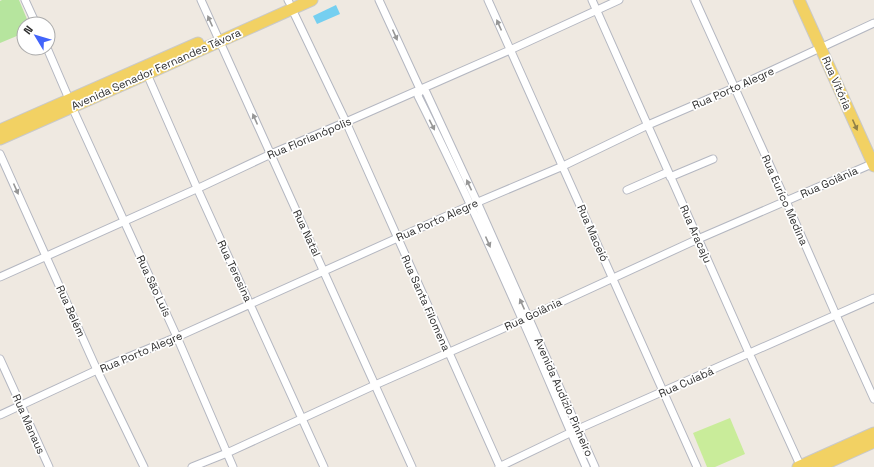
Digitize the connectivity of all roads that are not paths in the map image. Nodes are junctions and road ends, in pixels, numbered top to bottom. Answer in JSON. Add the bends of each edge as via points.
{"nodes":[{"id":1,"x":26,"y":0,"type":"edge"},
{"id":2,"x":201,"y":0,"type":"edge"},
{"id":3,"x":312,"y":0,"type":"edge"},
{"id":4,"x":379,"y":0,"type":"edge"},
{"id":5,"x":488,"y":0,"type":"edge"},
{"id":6,"x":592,"y":0,"type":"edge"},
{"id":7,"x":619,"y":0,"type":"edge"},
{"id":8,"x":695,"y":0,"type":"edge"},
{"id":9,"x":799,"y":0,"type":"edge"},
{"id":10,"x":290,"y":3,"type":"edge"},
{"id":11,"x":597,"y":11,"type":"junction"},
{"id":12,"x":33,"y":16,"type":"edge"},
{"id":13,"x":874,"y":23,"type":"edge"},
{"id":14,"x":218,"y":38,"type":"junction"},
{"id":15,"x":821,"y":48,"type":"junction"},
{"id":16,"x":510,"y":50,"type":"junction"},
{"id":17,"x":50,"y":56,"type":"edge"},
{"id":18,"x":147,"y":74,"type":"junction"},
{"id":19,"x":734,"y":88,"type":"junction"},
{"id":20,"x":420,"y":89,"type":"junction"},
{"id":21,"x":71,"y":103,"type":"junction"},
{"id":22,"x":346,"y":122,"type":"junction"},
{"id":23,"x":648,"y":125,"type":"junction"},
{"id":24,"x":0,"y":130,"type":"edge"},
{"id":25,"x":0,"y":139,"type":"edge"},
{"id":26,"x":0,"y":154,"type":"edge"},
{"id":27,"x":271,"y":154,"type":"junction"},
{"id":28,"x":713,"y":159,"type":"dead end"},
{"id":29,"x":874,"y":164,"type":"edge"},
{"id":30,"x":563,"y":166,"type":"junction"},
{"id":31,"x":669,"y":175,"type":"junction"},
{"id":32,"x":197,"y":188,"type":"junction"},
{"id":33,"x":627,"y":190,"type":"dead end"},
{"id":34,"x":786,"y":201,"type":"junction"},
{"id":35,"x":474,"y":204,"type":"junction"},
{"id":36,"x":124,"y":221,"type":"junction"},
{"id":37,"x":397,"y":238,"type":"junction"},
{"id":38,"x":698,"y":239,"type":"junction"},
{"id":39,"x":46,"y":256,"type":"junction"},
{"id":40,"x":324,"y":271,"type":"junction"},
{"id":41,"x":0,"y":277,"type":"edge"},
{"id":42,"x":613,"y":278,"type":"junction"},
{"id":43,"x":874,"y":298,"type":"edge"},
{"id":44,"x":250,"y":304,"type":"junction"},
{"id":45,"x":836,"y":315,"type":"junction"},
{"id":46,"x":525,"y":318,"type":"junction"},
{"id":47,"x":177,"y":337,"type":"junction"},
{"id":48,"x":448,"y":352,"type":"junction"},
{"id":49,"x":749,"y":354,"type":"junction"},
{"id":50,"x":0,"y":359,"type":"edge"},
{"id":51,"x":544,"y":361,"type":"junction"},
{"id":52,"x":97,"y":370,"type":"junction"},
{"id":53,"x":375,"y":385,"type":"junction"},
{"id":54,"x":663,"y":392,"type":"junction"},
{"id":55,"x":874,"y":399,"type":"edge"},
{"id":56,"x":21,"y":406,"type":"junction"},
{"id":57,"x":0,"y":415,"type":"edge"},
{"id":58,"x":302,"y":419,"type":"junction"},
{"id":59,"x":578,"y":429,"type":"junction"},
{"id":60,"x":571,"y":433,"type":"junction"},
{"id":61,"x":874,"y":433,"type":"edge"},
{"id":62,"x":874,"y":442,"type":"edge"},
{"id":63,"x":848,"y":449,"type":"junction"},
{"id":64,"x":227,"y":453,"type":"junction"},
{"id":65,"x":590,"y":455,"type":"junction"},
{"id":66,"x":582,"y":458,"type":"junction"},
{"id":67,"x":49,"y":467,"type":"edge"},
{"id":68,"x":144,"y":467,"type":"edge"},
{"id":69,"x":192,"y":467,"type":"edge"},
{"id":70,"x":233,"y":467,"type":"edge"},
{"id":71,"x":324,"y":467,"type":"edge"},
{"id":72,"x":412,"y":467,"type":"edge"},
{"id":73,"x":499,"y":467,"type":"edge"},
{"id":74,"x":586,"y":467,"type":"edge"},
{"id":75,"x":595,"y":467,"type":"edge"},
{"id":76,"x":696,"y":467,"type":"edge"},
{"id":77,"x":800,"y":467,"type":"edge"},
{"id":78,"x":818,"y":467,"type":"edge"}],
"edges":[{"from":1,"to":12,"type":"street"},
{"from":14,"to":2,"type":"street","name":"Rua Natal","one_way":true},
{"from":3,"to":10,"type":"main road","name":"Avenida Senador Fernandes Távora"},
{"from":4,"to":20,"type":"street","name":"Avenida Audízio Pinheiro","one_way":true},
{"from":16,"to":5,"type":"street","name":"Rua Maceió","one_way":true},
{"from":6,"to":11,"type":"street","name":"Rua Aracaju"},
{"from":7,"to":11,"type":"street","name":"Rua Florianópolis"},
{"from":8,"to":19,"type":"street","name":"Rua Euríco Medina"},
{"from":9,"to":15,"type":"main road","name":"Rua Vitória"},
{"from":10,"to":14,"type":"main road","name":"Avenida Senador Fernandes Távora"},
{"from":10,"to":22,"type":"street","name":"Rua Santa Filomena"},
{"from":11,"to":16,"type":"street","name":"Rua Florianópolis"},
{"from":11,"to":23,"type":"street","name":"Rua Aracaju"},
{"from":13,"to":15,"type":"street","name":"Rua Porto Alegre"},
{"from":14,"to":18,"type":"main road","name":"Avenida Senador Fernandes Távora"},
{"from":14,"to":21,"type":"main road","name":"Avenida Senador Fernandes Távora"},
{"from":27,"to":14,"type":"street","name":"Rua Natal","one_way":true},
{"from":15,"to":19,"type":"street","name":"Rua Porto Alegre"},
{"from":15,"to":29,"type":"main road","name":"Rua Vitória","one_way":true},
{"from":16,"to":20,"type":"street","name":"Rua Florianópolis"},
{"from":16,"to":30,"type":"street","name":"Rua Maceió"},
{"from":17,"to":21,"type":"street","name":"Rua São Luís"},
{"from":18,"to":21,"type":"main road","name":"Avenida Senador Fernandes Távora"},
{"from":18,"to":32,"type":"street","name":"Rua Teresina"},
{"from":19,"to":23,"type":"street","name":"Rua Porto Alegre"},
{"from":19,"to":34,"type":"street","name":"Rua Euríco Medina"},
{"from":20,"to":22,"type":"street","name":"Rua Florianópolis"},
{"from":20,"to":35,"type":"street","name":"Avenida Audízio Pinheiro","via":[[426,92]]},
{"from":21,"to":24,"type":"main road","name":"Avenida Senador Fernandes Távora"},
{"from":21,"to":25,"type":"main road","name":"Avenida Senador Fernandes Távora"},
{"from":21,"to":36,"type":"street","name":"Rua São Luís"},
{"from":22,"to":27,"type":"street","name":"Rua Florianópolis"},
{"from":22,"to":37,"type":"street","name":"Rua Santa Filomena"},
{"from":23,"to":30,"type":"street","name":"Rua Porto Alegre"},
{"from":23,"to":31,"type":"street","name":"Rua Aracaju"},
{"from":26,"to":39,"type":"street","name":"Rua Belém","one_way":true},
{"from":27,"to":32,"type":"street","name":"Rua Florianópolis"},
{"from":27,"to":40,"type":"street","name":"Rua Natal"},
{"from":28,"to":31,"type":"street"},
{"from":29,"to":34,"type":"street","name":"Rua Goiânia"},
{"from":30,"to":35,"type":"street","name":"Rua Porto Alegre"},
{"from":30,"to":42,"type":"street","name":"Rua Maceió"},
{"from":31,"to":33,"type":"street"},
{"from":31,"to":38,"type":"street","name":"Rua Aracaju"},
{"from":32,"to":36,"type":"street","name":"Rua Florianópolis"},
{"from":32,"to":44,"type":"street","name":"Rua Teresina"},
{"from":34,"to":38,"type":"street","name":"Rua Goiânia"},
{"from":34,"to":45,"type":"street","name":"Rua Euríco Medina"},
{"from":35,"to":37,"type":"street","name":"Rua Porto Alegre"},
{"from":35,"to":46,"type":"street","name":"Avenida Audízio Pinheiro"},
{"from":36,"to":39,"type":"street","name":"Rua Florianópolis"},
{"from":36,"to":47,"type":"street","name":"Rua São Luís"},
{"from":37,"to":40,"type":"street","name":"Rua Porto Alegre"},
{"from":37,"to":48,"type":"street","name":"Rua Santa Filomena"},
{"from":38,"to":42,"type":"street","name":"Rua Goiânia"},
{"from":38,"to":49,"type":"street","name":"Rua Aracaju"},
{"from":39,"to":41,"type":"street","name":"Rua Florianópolis"},
{"from":39,"to":52,"type":"street","name":"Rua Belém"},
{"from":40,"to":44,"type":"street","name":"Rua Porto Alegre"},
{"from":40,"to":53,"type":"street","name":"Rua Natal"},
{"from":42,"to":46,"type":"street","name":"Rua Goiânia"},
{"from":42,"to":54,"type":"street","name":"Rua Maceió"},
{"from":43,"to":45,"type":"street","name":"Rua Cuiabá"},
{"from":44,"to":47,"type":"street","name":"Rua Porto Alegre"},
{"from":44,"to":58,"type":"street","name":"Rua Teresina"},
{"from":45,"to":49,"type":"street","name":"Rua Cuiabá"},
{"from":45,"to":55,"type":"street","name":"Rua Euríco Medina"},
{"from":46,"to":48,"type":"street","name":"Rua Goiânia"},
{"from":46,"to":51,"type":"street","name":"Avenida Audízio Pinheiro"},
{"from":47,"to":52,"type":"street","name":"Rua Porto Alegre"},
{"from":47,"to":64,"type":"street","name":"Rua São Luís"},
{"from":48,"to":53,"type":"street","name":"Rua Goiânia"},
{"from":48,"to":73,"type":"street","name":"Rua Santa Filomena"},
{"from":49,"to":54,"type":"street","name":"Rua Cuiabá"},
{"from":49,"to":77,"type":"street","name":"Rua Aracaju"},
{"from":50,"to":56,"type":"street","name":"Rua Manaus"},
{"from":51,"to":59,"type":"street","name":"Avenida Audízio Pinheiro"},
{"from":51,"to":60,"type":"street","name":"Avenida Audízio Pinheiro"},
{"from":52,"to":56,"type":"street","name":"Rua Porto Alegre"},
{"from":52,"to":68,"type":"street","name":"Rua Belém"},
{"from":53,"to":58,"type":"street","name":"Rua Goiânia"},
{"from":53,"to":72,"type":"street","name":"Rua Natal"},
{"from":54,"to":59,"type":"street","name":"Rua Cuiabá"},
{"from":54,"to":76,"type":"street","name":"Rua Maceió"},
{"from":56,"to":57,"type":"street","name":"Rua Porto Alegre"},
{"from":56,"to":67,"type":"street","name":"Rua Manaus"},
{"from":58,"to":64,"type":"street","name":"Rua Goiânia"},
{"from":58,"to":71,"type":"street","name":"Rua Teresina"},
{"from":59,"to":60,"type":"street","name":"Rua Cuiabá"},
{"from":59,"to":65,"type":"street","name":"Avenida Audízio Pinheiro"},
{"from":60,"to":66,"type":"street","name":"Avenida Audízio Pinheiro"},
{"from":60,"to":73,"type":"street","name":"Rua Cuiabá"},
{"from":61,"to":63,"type":"main road"},
{"from":62,"to":63,"type":"main road"},
{"from":63,"to":77,"type":"main road"},
{"from":63,"to":78,"type":"main road"},
{"from":64,"to":69,"type":"street","name":"Rua Goiânia"},
{"from":64,"to":70,"type":"street","name":"Rua São Luís"},
{"from":65,"to":66,"type":"street"},
{"from":65,"to":75,"type":"street","name":"Avenida Audízio Pinheiro"},
{"from":66,"to":74,"type":"street","name":"Avenida Audízio Pinheiro"}]}
